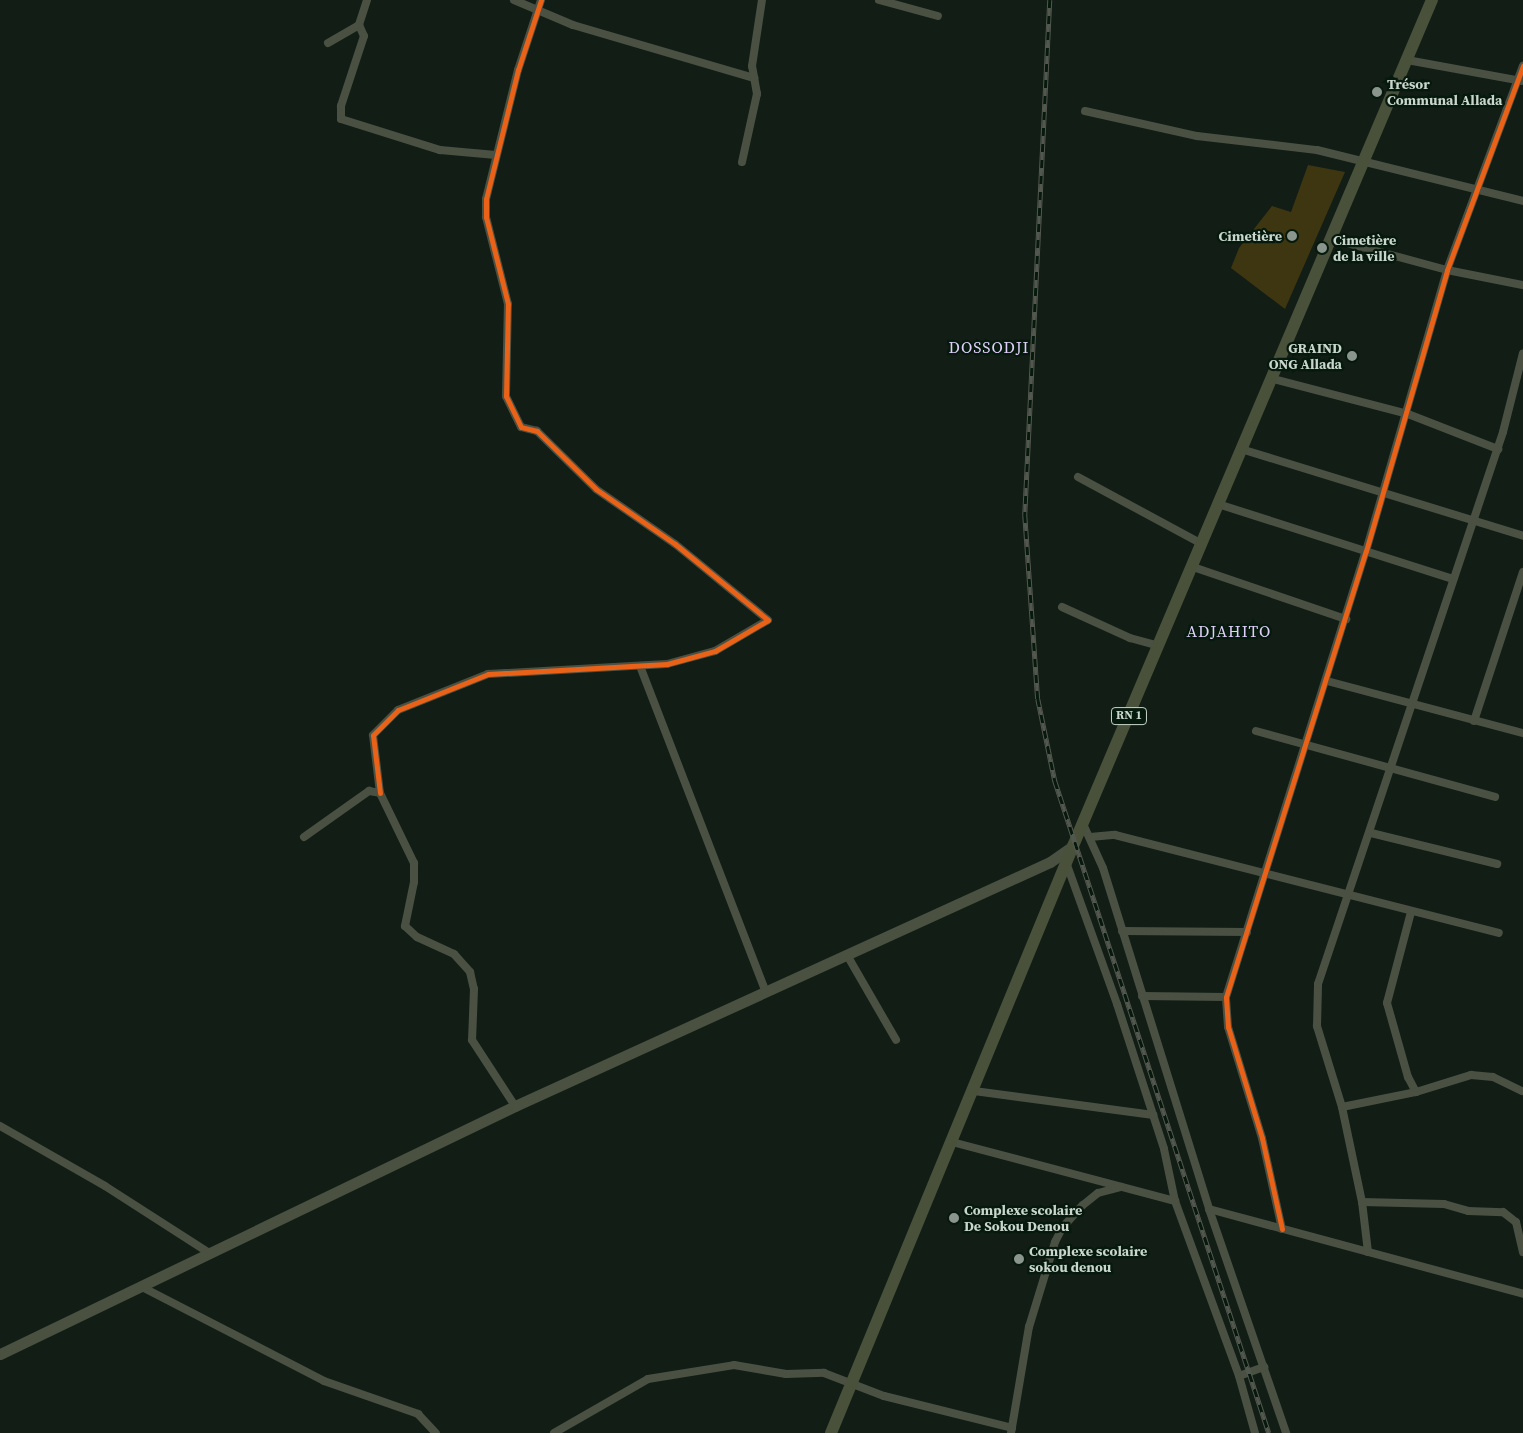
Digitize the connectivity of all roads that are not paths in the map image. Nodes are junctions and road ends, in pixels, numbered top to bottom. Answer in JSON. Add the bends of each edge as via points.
{"nodes":[{"id":1,"x":367,"y":0,"type":"edge"},
{"id":2,"x":514,"y":0,"type":"edge"},
{"id":3,"x":541,"y":0,"type":"edge"},
{"id":4,"x":762,"y":0,"type":"edge"},
{"id":5,"x":879,"y":0,"type":"edge"},
{"id":6,"x":1432,"y":0,"type":"edge"},
{"id":7,"x":535,"y":10,"type":"junction"},
{"id":8,"x":938,"y":16,"type":"dead end"},
{"id":9,"x":359,"y":25,"type":"junction"},
{"id":10,"x":328,"y":43,"type":"dead end"},
{"id":11,"x":1407,"y":60,"type":"junction"},
{"id":12,"x":1523,"y":66,"type":"edge"},
{"id":13,"x":754,"y":78,"type":"junction"},
{"id":14,"x":1520,"y":81,"type":"edge"},
{"id":15,"x":1085,"y":111,"type":"dead end"},
{"id":16,"x":496,"y":155,"type":"junction"},
{"id":17,"x":742,"y":162,"type":"dead end"},
{"id":18,"x":1362,"y":163,"type":"junction"},
{"id":19,"x":1475,"y":191,"type":"junction"},
{"id":20,"x":1523,"y":201,"type":"edge"},
{"id":21,"x":1332,"y":239,"type":"junction"},
{"id":22,"x":1447,"y":270,"type":"junction"},
{"id":23,"x":1523,"y":285,"type":"edge"},
{"id":24,"x":1523,"y":353,"type":"edge"},
{"id":25,"x":1270,"y":378,"type":"junction"},
{"id":26,"x":1408,"y":414,"type":"junction"},
{"id":27,"x":1498,"y":448,"type":"junction"},
{"id":28,"x":1241,"y":449,"type":"junction"},
{"id":29,"x":1078,"y":477,"type":"dead end"},
{"id":30,"x":1384,"y":491,"type":"junction"},
{"id":31,"x":1218,"y":504,"type":"junction"},
{"id":32,"x":1473,"y":519,"type":"junction"},
{"id":33,"x":1523,"y":536,"type":"edge"},
{"id":34,"x":1202,"y":544,"type":"junction"},
{"id":35,"x":1366,"y":551,"type":"junction"},
{"id":36,"x":1193,"y":567,"type":"junction"},
{"id":37,"x":1523,"y":572,"type":"edge"},
{"id":38,"x":1453,"y":580,"type":"junction"},
{"id":39,"x":1062,"y":607,"type":"dead end"},
{"id":40,"x":1346,"y":619,"type":"junction"},
{"id":41,"x":1159,"y":646,"type":"junction"},
{"id":42,"x":640,"y":666,"type":"junction"},
{"id":43,"x":1327,"y":681,"type":"junction"},
{"id":44,"x":1410,"y":706,"type":"junction"},
{"id":45,"x":1474,"y":721,"type":"junction"},
{"id":46,"x":1256,"y":731,"type":"dead end"},
{"id":47,"x":1523,"y":733,"type":"edge"},
{"id":48,"x":1306,"y":746,"type":"junction"},
{"id":49,"x":1390,"y":769,"type":"junction"},
{"id":50,"x":380,"y":793,"type":"junction"},
{"id":51,"x":1495,"y":797,"type":"dead end"},
{"id":52,"x":1082,"y":824,"type":"junction"},
{"id":53,"x":1371,"y":833,"type":"junction"},
{"id":54,"x":304,"y":837,"type":"dead end"},
{"id":55,"x":1090,"y":837,"type":"junction"},
{"id":56,"x":1073,"y":846,"type":"junction"},
{"id":57,"x":1050,"y":862,"type":"junction"},
{"id":58,"x":1497,"y":864,"type":"dead end"},
{"id":59,"x":1065,"y":871,"type":"junction"},
{"id":60,"x":1267,"y":875,"type":"junction"},
{"id":61,"x":1348,"y":895,"type":"junction"},
{"id":62,"x":1412,"y":912,"type":"junction"},
{"id":63,"x":1122,"y":931,"type":"junction"},
{"id":64,"x":1247,"y":932,"type":"junction"},
{"id":65,"x":1500,"y":934,"type":"dead end"},
{"id":66,"x":847,"y":955,"type":"junction"},
{"id":67,"x":766,"y":992,"type":"junction"},
{"id":68,"x":1142,"y":996,"type":"junction"},
{"id":69,"x":1226,"y":996,"type":"junction"},
{"id":70,"x":896,"y":1040,"type":"dead end"},
{"id":71,"x":974,"y":1091,"type":"junction"},
{"id":72,"x":1522,"y":1091,"type":"dead end"},
{"id":73,"x":1416,"y":1092,"type":"junction"},
{"id":74,"x":515,"y":1106,"type":"junction"},
{"id":75,"x":1342,"y":1107,"type":"junction"},
{"id":76,"x":1153,"y":1115,"type":"junction"},
{"id":77,"x":0,"y":1126,"type":"edge"},
{"id":78,"x":952,"y":1142,"type":"junction"},
{"id":79,"x":1121,"y":1187,"type":"junction"},
{"id":80,"x":1175,"y":1201,"type":"junction"},
{"id":81,"x":1362,"y":1202,"type":"junction"},
{"id":82,"x":1209,"y":1209,"type":"junction"},
{"id":83,"x":1282,"y":1229,"type":"junction"},
{"id":84,"x":1368,"y":1252,"type":"junction"},
{"id":85,"x":1523,"y":1252,"type":"edge"},
{"id":86,"x":211,"y":1254,"type":"junction"},
{"id":87,"x":142,"y":1287,"type":"junction"},
{"id":88,"x":1523,"y":1294,"type":"edge"},
{"id":89,"x":0,"y":1354,"type":"edge"},
{"id":90,"x":1264,"y":1367,"type":"junction"},
{"id":91,"x":1239,"y":1376,"type":"junction"},
{"id":92,"x":850,"y":1382,"type":"junction"},
{"id":93,"x":1012,"y":1430,"type":"edge"},
{"id":94,"x":436,"y":1433,"type":"edge"},
{"id":95,"x":554,"y":1433,"type":"edge"},
{"id":96,"x":831,"y":1433,"type":"edge"},
{"id":97,"x":1255,"y":1433,"type":"edge"},
{"id":98,"x":1286,"y":1433,"type":"edge"}],
"edges":[{"from":1,"to":9,"type":"street"},
{"from":2,"to":7,"type":"street"},
{"from":3,"to":7,"type":"street"},
{"from":4,"to":13,"type":"street"},
{"from":5,"to":8,"type":"street"},
{"from":6,"to":11,"type":"main road","number":"RN 1"},
{"from":7,"to":13,"type":"street","via":[[582,28]]},
{"from":7,"to":16,"type":"street"},
{"from":9,"to":10,"type":"street"},
{"from":9,"to":16,"type":"street","via":[[364,36],[341,106],[341,118],[440,150]]},
{"from":11,"to":14,"type":"street"},
{"from":11,"to":18,"type":"main road","number":"RN 1"},
{"from":12,"to":14,"type":"street"},
{"from":13,"to":17,"type":"street","via":[[757,94]]},
{"from":14,"to":19,"type":"street"},
{"from":15,"to":18,"type":"street","via":[[1198,136],[1317,150]]},
{"from":16,"to":42,"type":"street","via":[[486,199],[486,217],[508,304],[506,396],[514,416],[521,427],[537,431],[596,489],[675,544],[768,620],[715,651],[667,664]]},
{"from":18,"to":19,"type":"street"},
{"from":18,"to":21,"type":"main road","number":"RN 1"},
{"from":19,"to":20,"type":"street"},
{"from":19,"to":22,"type":"street"},
{"from":21,"to":22,"type":"street"},
{"from":21,"to":25,"type":"main road","number":"RN 1"},
{"from":22,"to":23,"type":"street"},
{"from":22,"to":26,"type":"street"},
{"from":24,"to":27,"type":"street"},
{"from":25,"to":26,"type":"street"},
{"from":25,"to":28,"type":"main road","number":"RN 1"},
{"from":26,"to":27,"type":"street"},
{"from":26,"to":30,"type":"street"},
{"from":27,"to":32,"type":"street"},
{"from":28,"to":30,"type":"street"},
{"from":28,"to":31,"type":"main road","number":"RN 1"},
{"from":29,"to":34,"type":"street"},
{"from":30,"to":32,"type":"street"},
{"from":30,"to":35,"type":"street"},
{"from":31,"to":34,"type":"main road","number":"RN 1"},
{"from":31,"to":35,"type":"street"},
{"from":32,"to":33,"type":"street"},
{"from":32,"to":38,"type":"street"},
{"from":34,"to":36,"type":"main road","number":"RN 1"},
{"from":35,"to":38,"type":"street"},
{"from":35,"to":40,"type":"street"},
{"from":36,"to":40,"type":"street"},
{"from":36,"to":41,"type":"main road","number":"RN 1"},
{"from":37,"to":45,"type":"street"},
{"from":38,"to":44,"type":"street"},
{"from":39,"to":41,"type":"street","via":[[1130,638]]},
{"from":40,"to":43,"type":"street"},
{"from":41,"to":52,"type":"main road","number":"RN 1"},
{"from":42,"to":50,"type":"street","via":[[488,674],[398,710],[373,735]]},
{"from":42,"to":67,"type":"street"},
{"from":43,"to":44,"type":"street"},
{"from":43,"to":48,"type":"street"},
{"from":44,"to":45,"type":"street"},
{"from":44,"to":49,"type":"street"},
{"from":45,"to":47,"type":"street"},
{"from":46,"to":48,"type":"street"},
{"from":48,"to":49,"type":"street"},
{"from":48,"to":60,"type":"street"},
{"from":49,"to":51,"type":"street"},
{"from":49,"to":53,"type":"street"},
{"from":50,"to":54,"type":"street","via":[[369,791]]},
{"from":50,"to":74,"type":"street","via":[[414,863],[414,882],[405,926],[417,936],[454,954],[470,972],[474,989],[472,1040]]},
{"from":52,"to":55,"type":"street"},
{"from":52,"to":56,"type":"main road","number":"RN 1"},
{"from":53,"to":58,"type":"street"},
{"from":53,"to":61,"type":"street"},
{"from":55,"to":60,"type":"street","via":[[1115,835]]},
{"from":55,"to":63,"type":"street"},
{"from":56,"to":57,"type":"street"},
{"from":56,"to":59,"type":"main road","number":"RN 1"},
{"from":57,"to":59,"type":"street"},
{"from":57,"to":66,"type":"street"},
{"from":59,"to":71,"type":"main road","number":"RN 1"},
{"from":59,"to":76,"type":"street"},
{"from":60,"to":61,"type":"street"},
{"from":60,"to":64,"type":"street"},
{"from":61,"to":62,"type":"street"},
{"from":61,"to":75,"type":"street","via":[[1318,984],[1315,1014]]},
{"from":62,"to":65,"type":"street"},
{"from":62,"to":73,"type":"street","via":[[1387,1003],[1408,1077]]},
{"from":63,"to":64,"type":"street"},
{"from":63,"to":68,"type":"street"},
{"from":64,"to":69,"type":"street"},
{"from":66,"to":67,"type":"street"},
{"from":66,"to":70,"type":"street"},
{"from":67,"to":74,"type":"street"},
{"from":68,"to":69,"type":"street"},
{"from":68,"to":82,"type":"street"},
{"from":69,"to":83,"type":"street","via":[[1228,1027],[1262,1138]]},
{"from":71,"to":76,"type":"street"},
{"from":71,"to":78,"type":"main road","number":"RN 1"},
{"from":72,"to":73,"type":"street","via":[[1484,1074]]},
{"from":73,"to":75,"type":"street"},
{"from":74,"to":86,"type":"street"},
{"from":75,"to":81,"type":"street"},
{"from":76,"to":80,"type":"street"},
{"from":77,"to":86,"type":"street","via":[[105,1186]]},
{"from":78,"to":79,"type":"street"},
{"from":78,"to":92,"type":"main road","number":"RN 1"},
{"from":79,"to":80,"type":"street"},
{"from":79,"to":93,"type":"street","via":[[1098,1193],[1062,1228],[1055,1242],[1029,1327]]},
{"from":80,"to":91,"type":"street"},
{"from":81,"to":84,"type":"street"},
{"from":81,"to":85,"type":"street","via":[[1444,1204],[1468,1211],[1503,1212],[1516,1222]]},
{"from":82,"to":83,"type":"street"},
{"from":82,"to":90,"type":"street"},
{"from":83,"to":84,"type":"street"},
{"from":84,"to":88,"type":"street"},
{"from":86,"to":87,"type":"street"},
{"from":87,"to":89,"type":"street"},
{"from":87,"to":94,"type":"street","via":[[324,1381],[418,1414]]},
{"from":90,"to":91,"type":"street"},
{"from":90,"to":98,"type":"street"},
{"from":91,"to":97,"type":"street"},
{"from":92,"to":93,"type":"street","via":[[884,1396]]},
{"from":92,"to":95,"type":"street","via":[[824,1373],[786,1374],[734,1365],[704,1368],[640,1383]]},
{"from":92,"to":96,"type":"main road","number":"RN 1"}]}
